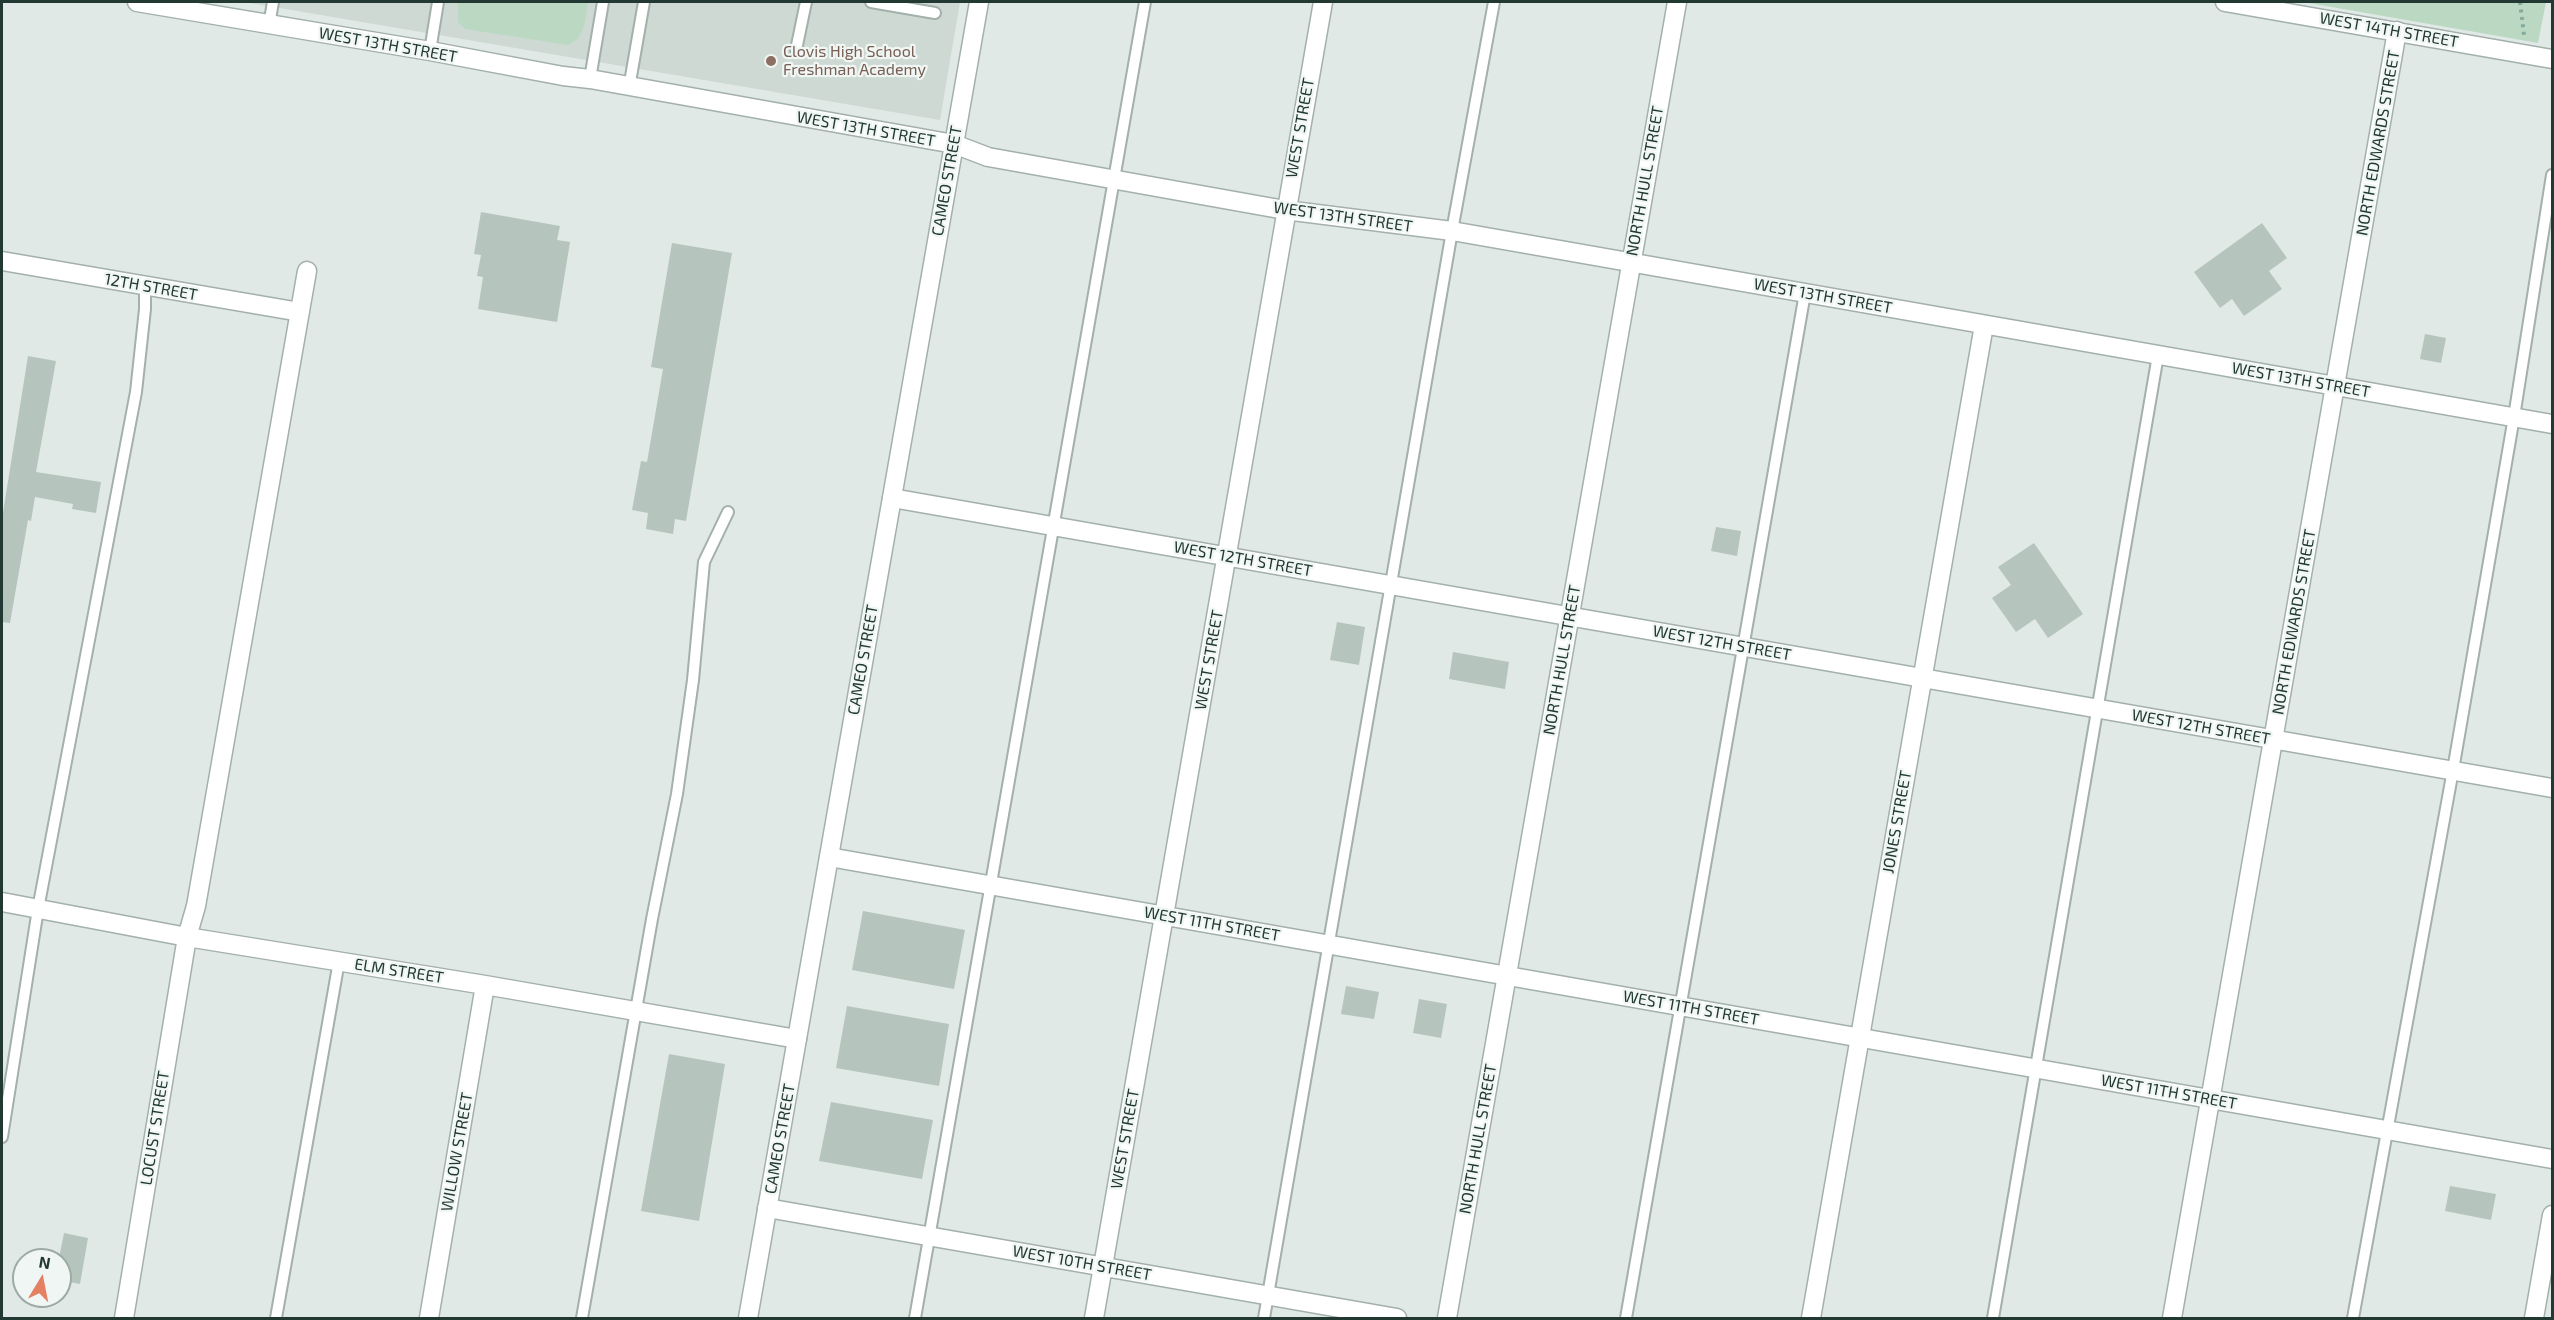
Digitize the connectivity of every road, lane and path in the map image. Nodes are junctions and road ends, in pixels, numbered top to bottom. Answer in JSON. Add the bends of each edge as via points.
{"nodes":[{"id":1,"x":137,"y":2,"type":"edge"},
{"id":2,"x":273,"y":2,"type":"edge"},
{"id":3,"x":438,"y":2,"type":"edge"},
{"id":4,"x":603,"y":2,"type":"edge"},
{"id":5,"x":644,"y":2,"type":"edge"},
{"id":6,"x":806,"y":2,"type":"edge"},
{"id":7,"x":871,"y":2,"type":"edge"},
{"id":8,"x":979,"y":2,"type":"edge"},
{"id":9,"x":1146,"y":2,"type":"edge"},
{"id":10,"x":1323,"y":2,"type":"edge"},
{"id":11,"x":1494,"y":2,"type":"edge"},
{"id":12,"x":1677,"y":2,"type":"edge"},
{"id":13,"x":2225,"y":2,"type":"edge"},
{"id":14,"x":2520,"y":2,"type":"edge"},
{"id":15,"x":935,"y":13,"type":"dead end"},
{"id":16,"x":269,"y":25,"type":"junction"},
{"id":17,"x":2397,"y":32,"type":"junction"},
{"id":18,"x":2524,"y":45,"type":"dead end"},
{"id":19,"x":796,"y":50,"type":"dead end"},
{"id":20,"x":430,"y":51,"type":"junction"},
{"id":21,"x":2552,"y":58,"type":"edge"},
{"id":22,"x":590,"y":79,"type":"junction"},
{"id":23,"x":629,"y":87,"type":"junction"},
{"id":24,"x":954,"y":144,"type":"junction"},
{"id":25,"x":2553,"y":175,"type":"edge"},
{"id":26,"x":1114,"y":180,"type":"junction"},
{"id":27,"x":1286,"y":210,"type":"junction"},
{"id":28,"x":1452,"y":231,"type":"junction"},
{"id":29,"x":2,"y":261,"type":"edge"},
{"id":30,"x":1631,"y":263,"type":"junction"},
{"id":31,"x":307,"y":271,"type":"dead end"},
{"id":32,"x":145,"y":286,"type":"junction"},
{"id":33,"x":1805,"y":293,"type":"junction"},
{"id":34,"x":300,"y":312,"type":"junction"},
{"id":35,"x":1984,"y":325,"type":"junction"},
{"id":36,"x":2158,"y":355,"type":"junction"},
{"id":37,"x":2335,"y":386,"type":"junction"},
{"id":38,"x":2514,"y":417,"type":"junction"},
{"id":39,"x":2553,"y":424,"type":"edge"},
{"id":40,"x":892,"y":498,"type":"junction"},
{"id":41,"x":728,"y":512,"type":"dead end"},
{"id":42,"x":1055,"y":526,"type":"junction"},
{"id":43,"x":1227,"y":556,"type":"junction"},
{"id":44,"x":1392,"y":585,"type":"junction"},
{"id":45,"x":1569,"y":616,"type":"junction"},
{"id":46,"x":1743,"y":646,"type":"junction"},
{"id":47,"x":1922,"y":678,"type":"junction"},
{"id":48,"x":2098,"y":709,"type":"junction"},
{"id":49,"x":2273,"y":739,"type":"junction"},
{"id":50,"x":2452,"y":770,"type":"junction"},
{"id":51,"x":2553,"y":788,"type":"edge"},
{"id":52,"x":829,"y":857,"type":"junction"},
{"id":53,"x":992,"y":886,"type":"junction"},
{"id":54,"x":2,"y":902,"type":"edge"},
{"id":55,"x":38,"y":909,"type":"junction"},
{"id":56,"x":1164,"y":916,"type":"junction"},
{"id":57,"x":187,"y":937,"type":"junction"},
{"id":58,"x":1329,"y":945,"type":"junction"},
{"id":59,"x":339,"y":961,"type":"junction"},
{"id":60,"x":1507,"y":976,"type":"junction"},
{"id":61,"x":485,"y":985,"type":"junction"},
{"id":62,"x":1681,"y":1006,"type":"junction"},
{"id":63,"x":637,"y":1012,"type":"junction"},
{"id":64,"x":1860,"y":1038,"type":"junction"},
{"id":65,"x":797,"y":1039,"type":"junction"},
{"id":66,"x":2036,"y":1069,"type":"junction"},
{"id":67,"x":2210,"y":1099,"type":"junction"},
{"id":68,"x":2387,"y":1130,"type":"junction"},
{"id":69,"x":2,"y":1137,"type":"edge"},
{"id":70,"x":2553,"y":1159,"type":"edge"},
{"id":71,"x":767,"y":1209,"type":"junction"},
{"id":72,"x":2553,"y":1215,"type":"edge"},
{"id":73,"x":929,"y":1237,"type":"junction"},
{"id":74,"x":1103,"y":1267,"type":"junction"},
{"id":75,"x":1268,"y":1296,"type":"junction"},
{"id":76,"x":124,"y":1318,"type":"edge"},
{"id":77,"x":276,"y":1318,"type":"edge"},
{"id":78,"x":429,"y":1318,"type":"edge"},
{"id":79,"x":582,"y":1318,"type":"edge"},
{"id":80,"x":748,"y":1318,"type":"edge"},
{"id":81,"x":915,"y":1318,"type":"edge"},
{"id":82,"x":1094,"y":1318,"type":"edge"},
{"id":83,"x":1264,"y":1318,"type":"edge"},
{"id":84,"x":1397,"y":1318,"type":"edge"},
{"id":85,"x":1447,"y":1318,"type":"edge"},
{"id":86,"x":1626,"y":1318,"type":"edge"},
{"id":87,"x":1810,"y":1318,"type":"edge"},
{"id":88,"x":1994,"y":1318,"type":"edge"},
{"id":89,"x":2172,"y":1318,"type":"edge"},
{"id":90,"x":2353,"y":1318,"type":"edge"},
{"id":91,"x":2534,"y":1318,"type":"edge"}],
"edges":[{"from":1,"to":16,"type":"street","name":"WEST 13TH STREET"},
{"from":2,"to":16,"type":"lane"},
{"from":3,"to":20,"type":"lane"},
{"from":4,"to":22,"type":"lane"},
{"from":5,"to":23,"type":"lane"},
{"from":6,"to":19,"type":"lane"},
{"from":7,"to":15,"type":"lane"},
{"from":8,"to":24,"type":"street","name":"CAMEO STREET"},
{"from":9,"to":26,"type":"lane"},
{"from":10,"to":27,"type":"street","name":"WEST STREET"},
{"from":11,"to":28,"type":"lane"},
{"from":12,"to":30,"type":"street","name":"NORTH HULL STREET"},
{"from":13,"to":17,"type":"street","name":"WEST 14TH STREET"},
{"from":14,"to":18,"type":"path"},
{"from":16,"to":20,"type":"street","name":"WEST 13TH STREET"},
{"from":17,"to":21,"type":"street","name":"WEST 14TH STREET"},
{"from":17,"to":37,"type":"street","name":"NORTH EDWARDS STREET"},
{"from":20,"to":22,"type":"street","name":"WEST 13TH STREET"},
{"from":22,"to":23,"type":"street","name":"WEST 13TH STREET"},
{"from":23,"to":24,"type":"street","name":"WEST 13TH STREET"},
{"from":24,"to":26,"type":"street","name":"WEST 13TH STREET","via":[[988,157]]},
{"from":24,"to":40,"type":"street","name":"CAMEO STREET"},
{"from":25,"to":38,"type":"lane"},
{"from":26,"to":27,"type":"street","name":"WEST 13TH STREET"},
{"from":26,"to":42,"type":"lane"},
{"from":27,"to":28,"type":"street","name":"WEST 13TH STREET"},
{"from":27,"to":43,"type":"street","name":"WEST STREET"},
{"from":28,"to":30,"type":"street","name":"WEST 13TH STREET"},
{"from":28,"to":44,"type":"lane"},
{"from":29,"to":32,"type":"street","name":"12TH STREET"},
{"from":30,"to":33,"type":"street","name":"WEST 13TH STREET"},
{"from":30,"to":45,"type":"street","name":"NORTH HULL STREET"},
{"from":31,"to":34,"type":"street","name":"LOCUST STREET"},
{"from":32,"to":34,"type":"street","name":"12TH STREET"},
{"from":32,"to":55,"type":"lane","via":[[136,392]]},
{"from":33,"to":35,"type":"street","name":"WEST 13TH STREET"},
{"from":33,"to":46,"type":"lane"},
{"from":34,"to":57,"type":"street","name":"LOCUST STREET","via":[[196,906]]},
{"from":35,"to":36,"type":"street","name":"WEST 13TH STREET"},
{"from":35,"to":47,"type":"street","name":"JONES STREET"},
{"from":36,"to":37,"type":"street","name":"WEST 13TH STREET"},
{"from":36,"to":48,"type":"lane"},
{"from":37,"to":38,"type":"street","name":"WEST 13TH STREET"},
{"from":37,"to":49,"type":"street","name":"NORTH EDWARDS STREET"},
{"from":38,"to":39,"type":"street","name":"WEST 13TH STREET"},
{"from":38,"to":50,"type":"lane"},
{"from":40,"to":42,"type":"street","name":"WEST 12TH STREET"},
{"from":40,"to":52,"type":"street","name":"CAMEO STREET"},
{"from":41,"to":63,"type":"lane","via":[[704,562],[677,794]]},
{"from":42,"to":43,"type":"street","name":"WEST 12TH STREET"},
{"from":42,"to":53,"type":"lane"},
{"from":43,"to":44,"type":"street","name":"WEST 12TH STREET"},
{"from":43,"to":56,"type":"street","name":"WEST STREET"},
{"from":44,"to":45,"type":"street","name":"WEST 12TH STREET"},
{"from":44,"to":58,"type":"lane"},
{"from":45,"to":46,"type":"street","name":"WEST 12TH STREET"},
{"from":45,"to":60,"type":"street","name":"NORTH HULL STREET"},
{"from":46,"to":47,"type":"street","name":"WEST 12TH STREET"},
{"from":46,"to":62,"type":"lane"},
{"from":47,"to":48,"type":"street","name":"WEST 12TH STREET"},
{"from":47,"to":64,"type":"street","name":"JONES STREET"},
{"from":48,"to":49,"type":"street","name":"WEST 12TH STREET"},
{"from":48,"to":66,"type":"lane"},
{"from":49,"to":50,"type":"street","name":"WEST 12TH STREET"},
{"from":49,"to":67,"type":"street","name":"NORTH EDWARDS STREET"},
{"from":50,"to":51,"type":"street","name":"WEST 12TH STREET"},
{"from":50,"to":68,"type":"lane"},
{"from":52,"to":53,"type":"street","name":"WEST 11TH STREET"},
{"from":52,"to":65,"type":"street","name":"CAMEO STREET"},
{"from":53,"to":56,"type":"street","name":"WEST 11TH STREET"},
{"from":53,"to":73,"type":"lane"},
{"from":54,"to":55,"type":"street","name":"ELM STREET"},
{"from":55,"to":57,"type":"street","name":"ELM STREET"},
{"from":55,"to":69,"type":"lane"},
{"from":56,"to":58,"type":"street","name":"WEST 11TH STREET"},
{"from":56,"to":74,"type":"street","name":"WEST STREET"},
{"from":57,"to":59,"type":"street","name":"ELM STREET"},
{"from":57,"to":76,"type":"street","name":"LOCUST STREET"},
{"from":58,"to":60,"type":"street","name":"WEST 11TH STREET"},
{"from":58,"to":75,"type":"lane"},
{"from":59,"to":61,"type":"street","name":"ELM STREET"},
{"from":59,"to":77,"type":"lane"},
{"from":60,"to":62,"type":"street","name":"WEST 11TH STREET"},
{"from":60,"to":85,"type":"street","name":"NORTH HULL STREET"},
{"from":61,"to":63,"type":"street","name":"ELM STREET"},
{"from":61,"to":78,"type":"street","name":"WILLOW STREET"},
{"from":62,"to":64,"type":"street","name":"WEST 11TH STREET"},
{"from":62,"to":86,"type":"lane"},
{"from":63,"to":65,"type":"street","name":"ELM STREET"},
{"from":63,"to":79,"type":"lane"},
{"from":64,"to":66,"type":"street","name":"WEST 11TH STREET"},
{"from":64,"to":87,"type":"street","name":"JONES STREET"},
{"from":65,"to":71,"type":"street","name":"CAMEO STREET"},
{"from":66,"to":67,"type":"street","name":"WEST 11TH STREET"},
{"from":66,"to":88,"type":"lane"},
{"from":67,"to":68,"type":"street","name":"WEST 11TH STREET"},
{"from":67,"to":89,"type":"street","name":"NORTH EDWARDS STREET"},
{"from":68,"to":70,"type":"street","name":"WEST 11TH STREET"},
{"from":68,"to":90,"type":"lane"},
{"from":71,"to":73,"type":"street","name":"WEST 10TH STREET"},
{"from":71,"to":80,"type":"street","name":"CAMEO STREET"},
{"from":72,"to":91,"type":"street"},
{"from":73,"to":74,"type":"street","name":"WEST 10TH STREET"},
{"from":73,"to":81,"type":"lane"},
{"from":74,"to":75,"type":"street","name":"WEST 10TH STREET"},
{"from":74,"to":82,"type":"street","name":"WEST STREET"},
{"from":75,"to":83,"type":"lane"},
{"from":75,"to":84,"type":"street","name":"WEST 10TH STREET"}]}
